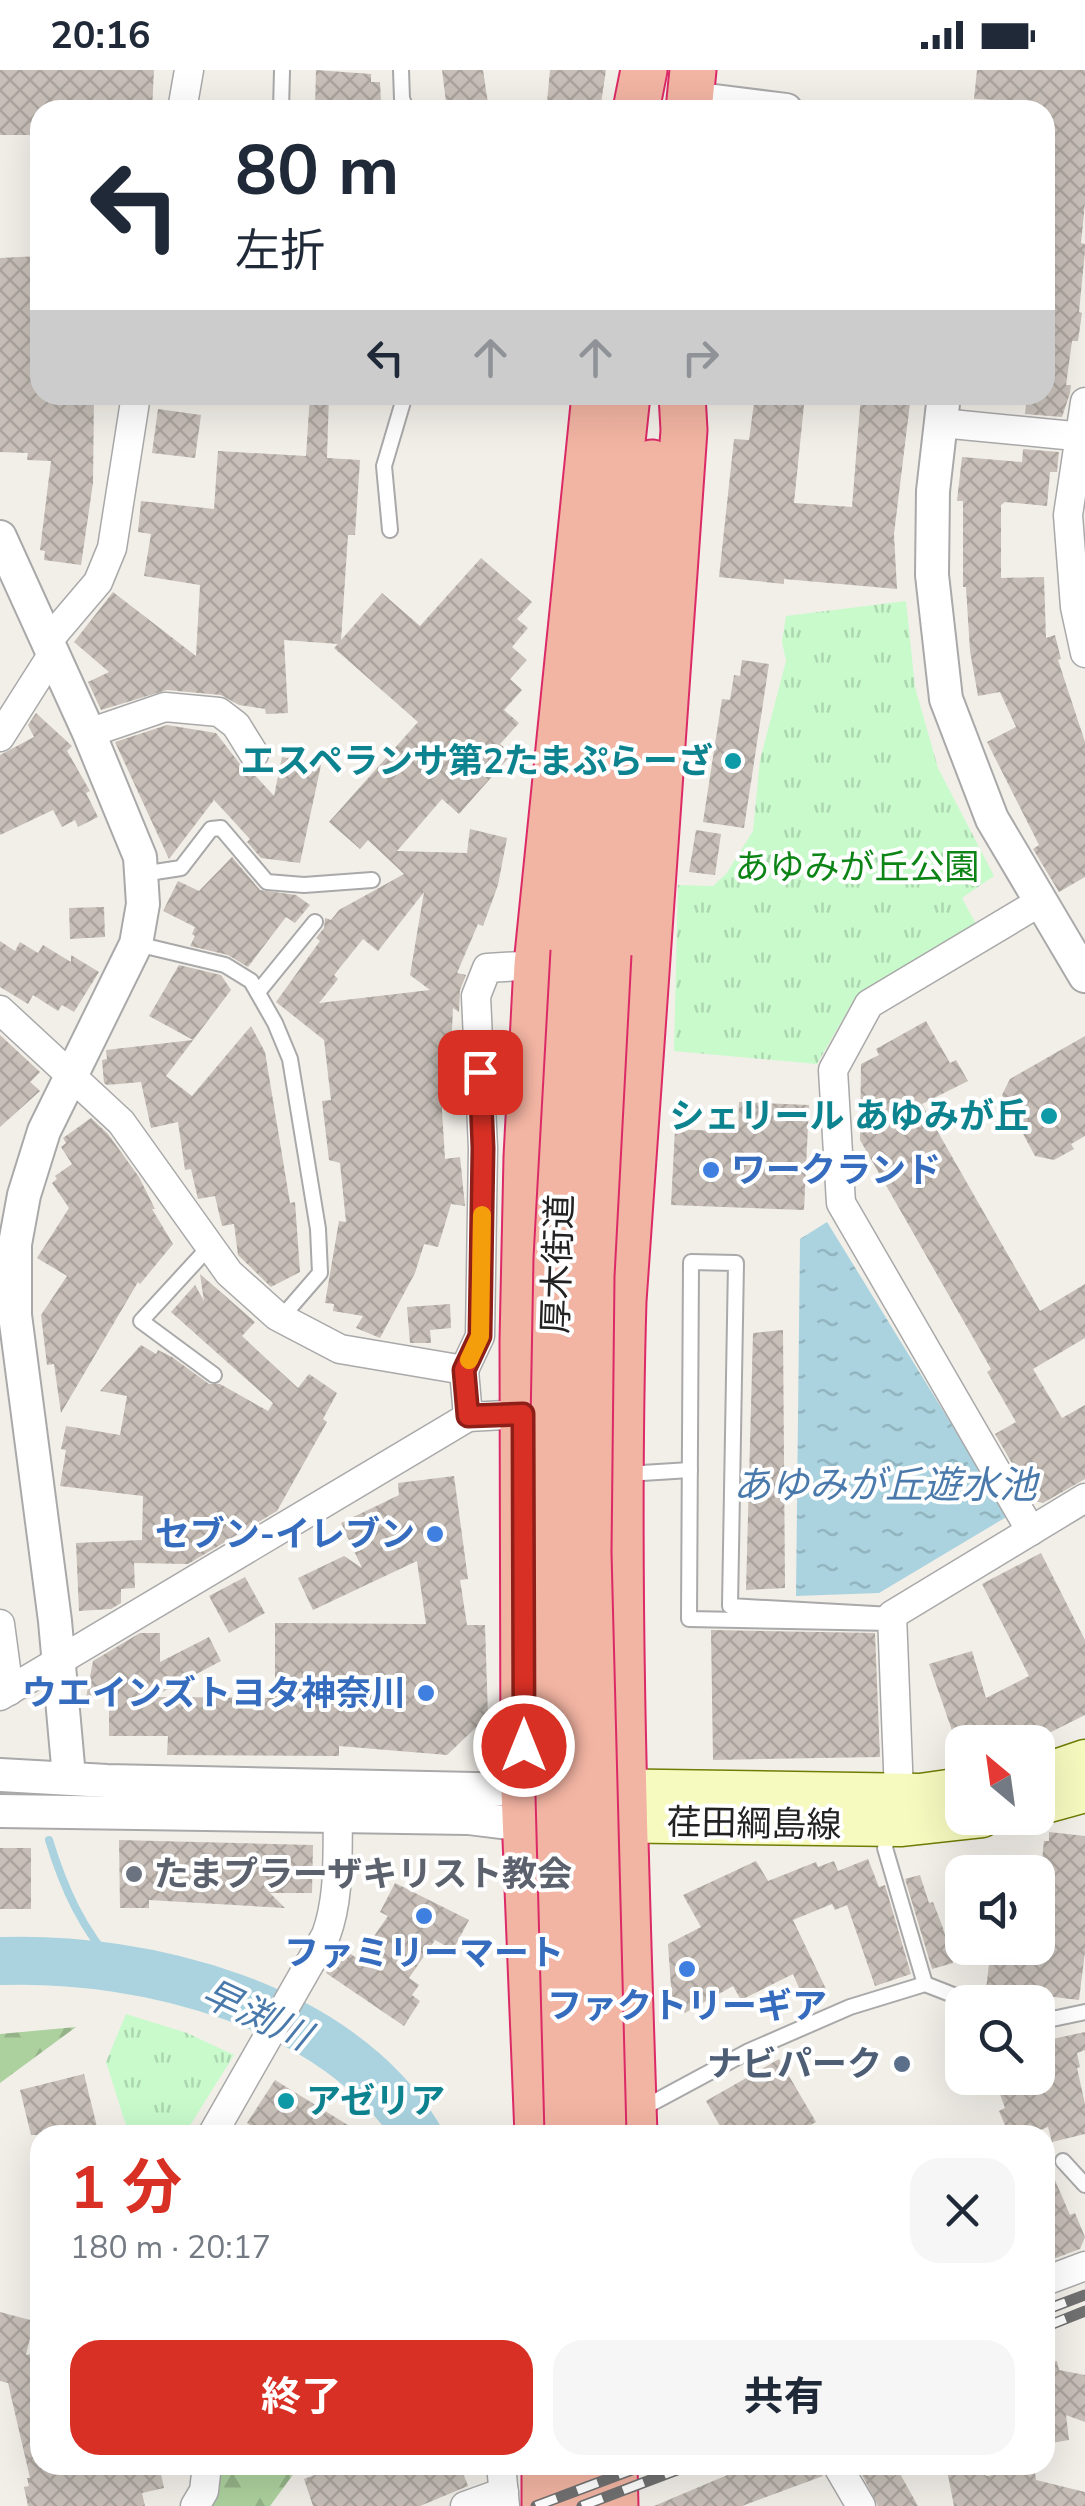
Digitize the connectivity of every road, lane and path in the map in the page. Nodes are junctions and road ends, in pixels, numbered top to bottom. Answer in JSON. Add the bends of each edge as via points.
{"nodes":[{"id":1,"x":189,"y":70,"type":"edge"},
{"id":2,"x":282,"y":70,"type":"edge"},
{"id":3,"x":401,"y":70,"type":"edge"},
{"id":4,"x":644,"y":70,"type":"edge"},
{"id":5,"x":677,"y":92,"type":"edge"},
{"id":6,"x":184,"y":100,"type":"edge"},
{"id":7,"x":281,"y":100,"type":"edge"},
{"id":8,"x":403,"y":100,"type":"edge"},
{"id":9,"x":638,"y":100,"type":"edge"},
{"id":10,"x":725,"y":100,"type":"edge"},
{"id":11,"x":1085,"y":402,"type":"edge"},
{"id":12,"x":134,"y":405,"type":"edge"},
{"id":13,"x":401,"y":405,"type":"edge"},
{"id":14,"x":594,"y":405,"type":"edge"},
{"id":15,"x":626,"y":405,"type":"edge"},
{"id":16,"x":659,"y":405,"type":"edge"},
{"id":17,"x":683,"y":405,"type":"edge"},
{"id":18,"x":943,"y":409,"type":"edge"},
{"id":19,"x":1083,"y":436,"type":"edge"},
{"id":20,"x":390,"y":530,"type":"dead end"},
{"id":21,"x":0,"y":537,"type":"edge"},
{"id":22,"x":49,"y":648,"type":"junction"},
{"id":23,"x":1085,"y":653,"type":"edge"},
{"id":24,"x":89,"y":733,"type":"junction"},
{"id":25,"x":0,"y":736,"type":"edge"},
{"id":26,"x":254,"y":754,"type":"dead end"},
{"id":27,"x":141,"y":874,"type":"junction"},
{"id":28,"x":372,"y":880,"type":"dead end"},
{"id":29,"x":1040,"y":902,"type":"junction"},
{"id":30,"x":315,"y":922,"type":"dead end"},
{"id":31,"x":136,"y":944,"type":"junction"},
{"id":32,"x":537,"y":965,"type":"junction"},
{"id":33,"x":1085,"y":976,"type":"edge"},
{"id":34,"x":258,"y":992,"type":"junction"},
{"id":35,"x":0,"y":1010,"type":"edge"},
{"id":36,"x":72,"y":1077,"type":"junction"},
{"id":37,"x":210,"y":1246,"type":"junction"},
{"id":38,"x":7,"y":1305,"type":"edge"},
{"id":39,"x":280,"y":1318,"type":"junction"},
{"id":40,"x":464,"y":1370,"type":"junction"},
{"id":41,"x":214,"y":1375,"type":"dead end"},
{"id":42,"x":523,"y":1414,"type":"junction"},
{"id":43,"x":468,"y":1416,"type":"junction"},
{"id":44,"x":690,"y":1470,"type":"junction"},
{"id":45,"x":620,"y":1474,"type":"junction"},
{"id":46,"x":1085,"y":1498,"type":"edge"},
{"id":47,"x":1031,"y":1531,"type":"junction"},
{"id":48,"x":892,"y":1619,"type":"junction"},
{"id":49,"x":0,"y":1624,"type":"edge"},
{"id":50,"x":59,"y":1660,"type":"junction"},
{"id":51,"x":4,"y":1693,"type":"edge"},
{"id":52,"x":1085,"y":1759,"type":"edge"},
{"id":53,"x":1055,"y":1769,"type":"edge"},
{"id":54,"x":0,"y":1775,"type":"edge"},
{"id":55,"x":69,"y":1778,"type":"junction"},
{"id":56,"x":945,"y":1793,"type":"edge"},
{"id":57,"x":1085,"y":1794,"type":"edge"},
{"id":58,"x":1055,"y":1802,"type":"edge"},
{"id":59,"x":624,"y":1805,"type":"junction"},
{"id":60,"x":524,"y":1808,"type":"junction"},
{"id":61,"x":0,"y":1810,"type":"edge"},
{"id":62,"x":894,"y":1810,"type":"junction"},
{"id":63,"x":74,"y":1812,"type":"junction"},
{"id":64,"x":338,"y":1815,"type":"junction"},
{"id":65,"x":945,"y":1815,"type":"edge"},
{"id":66,"x":925,"y":1984,"type":"junction"},
{"id":67,"x":945,"y":1992,"type":"edge"},
{"id":68,"x":1085,"y":2012,"type":"edge"},
{"id":69,"x":1055,"y":2018,"type":"edge"},
{"id":70,"x":218,"y":2125,"type":"edge"},
{"id":71,"x":538,"y":2125,"type":"edge"},
{"id":72,"x":568,"y":2125,"type":"edge"},
{"id":73,"x":624,"y":2125,"type":"edge"},
{"id":74,"x":624,"y":2125,"type":"edge"},
{"id":75,"x":629,"y":2125,"type":"edge"},
{"id":76,"x":1063,"y":2161,"type":"dead end"},
{"id":77,"x":1085,"y":2185,"type":"edge"},
{"id":78,"x":1085,"y":2266,"type":"edge"},
{"id":79,"x":1055,"y":2277,"type":"edge"},
{"id":80,"x":206,"y":2475,"type":"edge"},
{"id":81,"x":534,"y":2475,"type":"edge"},
{"id":82,"x":576,"y":2475,"type":"edge"},
{"id":83,"x":614,"y":2475,"type":"edge"},
{"id":84,"x":644,"y":2475,"type":"edge"},
{"id":85,"x":843,"y":2475,"type":"edge"},
{"id":86,"x":514,"y":2492,"type":"edge"},
{"id":87,"x":195,"y":2506,"type":"edge"},
{"id":88,"x":464,"y":2506,"type":"edge"},
{"id":89,"x":578,"y":2506,"type":"edge"},
{"id":90,"x":615,"y":2506,"type":"edge"},
{"id":91,"x":645,"y":2506,"type":"edge"},
{"id":92,"x":861,"y":2506,"type":"edge"}],
"edges":[{"from":1,"to":6,"type":"street"},
{"from":2,"to":7,"type":"lane"},
{"from":3,"to":8,"type":"lane"},
{"from":4,"to":9,"type":"highway"},
{"from":5,"to":10,"type":"street"},
{"from":11,"to":19,"type":"street"},
{"from":12,"to":22,"type":"street","via":[[112,548],[98,582]]},
{"from":13,"to":20,"type":"lane","via":[[384,466]]},
{"from":14,"to":32,"type":"highway"},
{"from":15,"to":72,"type":"highway","name":"厚木街道","bridge":true,"via":[[586,778],[557,1258],[552,1532]]},
{"from":16,"to":73,"type":"highway","name":"厚木街道","bridge":true,"via":[[616,841],[591,1276],[588,1553]]},
{"from":17,"to":45,"type":"highway","via":[[623,1301]]},
{"from":18,"to":19,"type":"street"},
{"from":18,"to":29,"type":"street","via":[[932,576],[946,699],[992,819]]},
{"from":19,"to":23,"type":"street","via":[[1068,515]]},
{"from":21,"to":22,"type":"street"},
{"from":22,"to":24,"type":"street"},
{"from":22,"to":25,"type":"street"},
{"from":24,"to":26,"type":"street","via":[[164,707],[219,712]]},
{"from":24,"to":27,"type":"street","via":[[140,856]]},
{"from":27,"to":28,"type":"lane","via":[[181,868],[221,828],[267,882]]},
{"from":27,"to":31,"type":"street","via":[[144,904]]},
{"from":29,"to":33,"type":"street"},
{"from":29,"to":47,"type":"street","via":[[870,1004],[833,1070],[841,1203]]},
{"from":30,"to":34,"type":"lane"},
{"from":31,"to":34,"type":"lane","via":[[225,965]]},
{"from":31,"to":36,"type":"street"},
{"from":32,"to":40,"type":"street","via":[[487,968],[476,996],[483,1148],[480,1336]]},
{"from":32,"to":42,"type":"highway"},
{"from":34,"to":39,"type":"lane","via":[[290,1059],[318,1230],[320,1273]]},
{"from":35,"to":36,"type":"street"},
{"from":36,"to":37,"type":"street","via":[[121,1122]]},
{"from":36,"to":38,"type":"street","via":[[44,1131],[24,1195]]},
{"from":37,"to":39,"type":"street","via":[[229,1273]]},
{"from":37,"to":41,"type":"lane","via":[[141,1321]]},
{"from":38,"to":50,"type":"street"},
{"from":39,"to":40,"type":"street","via":[[340,1349]]},
{"from":40,"to":43,"type":"street"},
{"from":42,"to":43,"type":"street"},
{"from":42,"to":60,"type":"highway"},
{"from":43,"to":50,"type":"street"},
{"from":44,"to":45,"type":"lane"},
{"from":44,"to":48,"type":"lane","via":[[689,1619]]},
{"from":44,"to":48,"type":"lane","via":[[691,1262],[736,1263],[730,1606]]},
{"from":45,"to":59,"type":"highway"},
{"from":46,"to":47,"type":"street"},
{"from":47,"to":48,"type":"street"},
{"from":48,"to":62,"type":"street"},
{"from":49,"to":51,"type":"street"},
{"from":50,"to":51,"type":"street"},
{"from":50,"to":55,"type":"street"},
{"from":52,"to":53,"type":"main road"},
{"from":54,"to":55,"type":"street"},
{"from":55,"to":60,"type":"street"},
{"from":55,"to":63,"type":"street"},
{"from":56,"to":62,"type":"main road","name":"荏田綱島線"},
{"from":57,"to":58,"type":"main road"},
{"from":59,"to":60,"type":"main road","name":"荏田綱島線"},
{"from":59,"to":62,"type":"main road","name":"荏田綱島線"},
{"from":59,"to":74,"type":"highway"},
{"from":60,"to":64,"type":"street","via":[[469,1818]]},
{"from":60,"to":71,"type":"highway"},
{"from":61,"to":63,"type":"street"},
{"from":62,"to":65,"type":"main road","name":"荏田綱島線"},
{"from":62,"to":66,"type":"lane","via":[[885,1848]]},
{"from":63,"to":64,"type":"street"},
{"from":64,"to":70,"type":"street","via":[[334,1914],[326,1935]]},
{"from":66,"to":67,"type":"lane"},
{"from":66,"to":75,"type":"lane","via":[[850,2007],[749,2051]]},
{"from":68,"to":69,"type":"lane"},
{"from":76,"to":77,"type":"lane"},
{"from":78,"to":79,"type":"street"},
{"from":80,"to":87,"type":"street"},
{"from":81,"to":86,"type":"highway"},
{"from":82,"to":89,"type":"highway"},
{"from":83,"to":90,"type":"highway"},
{"from":84,"to":91,"type":"highway"},
{"from":85,"to":92,"type":"street"},
{"from":86,"to":88,"type":"street"}]}
